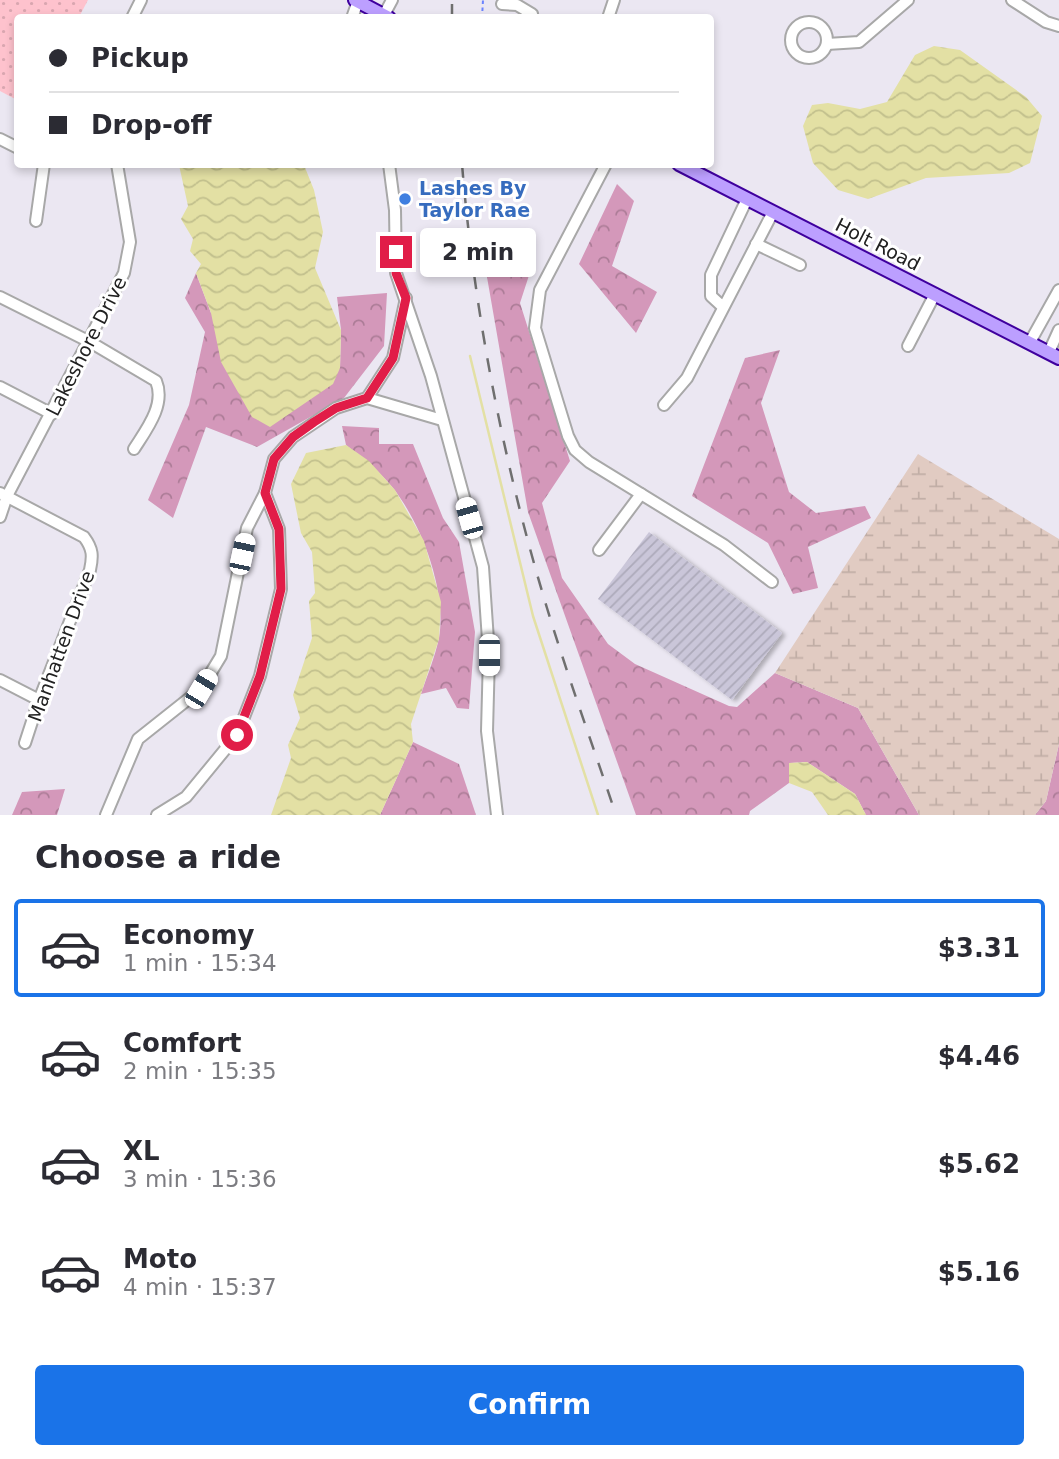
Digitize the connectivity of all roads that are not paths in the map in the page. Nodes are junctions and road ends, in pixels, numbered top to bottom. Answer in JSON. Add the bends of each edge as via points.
{"nodes":[{"id":1,"x":908,"y":0,"type":"edge"},
{"id":2,"x":1012,"y":0,"type":"edge"},
{"id":3,"x":357,"y":1,"type":"edge"},
{"id":4,"x":502,"y":7,"type":"edge"},
{"id":5,"x":383,"y":14,"type":"edge"},
{"id":6,"x":532,"y":14,"type":"edge"},
{"id":7,"x":1059,"y":26,"type":"edge"},
{"id":8,"x":827,"y":44,"type":"dead end"},
{"id":9,"x":43,"y":168,"type":"edge"},
{"id":10,"x":118,"y":168,"type":"edge"},
{"id":11,"x":389,"y":168,"type":"edge"},
{"id":12,"x":604,"y":168,"type":"edge"},
{"id":13,"x":687,"y":168,"type":"edge"},
{"id":14,"x":747,"y":199,"type":"junction"},
{"id":15,"x":773,"y":212,"type":"junction"},
{"id":16,"x":36,"y":221,"type":"dead end"},
{"id":17,"x":756,"y":244,"type":"junction"},
{"id":18,"x":800,"y":265,"type":"dead end"},
{"id":19,"x":1059,"y":290,"type":"edge"},
{"id":20,"x":935,"y":294,"type":"junction"},
{"id":21,"x":0,"y":297,"type":"edge"},
{"id":22,"x":406,"y":298,"type":"junction"},
{"id":23,"x":723,"y":307,"type":"junction"},
{"id":24,"x":1059,"y":330,"type":"edge"},
{"id":25,"x":90,"y":342,"type":"junction"},
{"id":26,"x":1030,"y":342,"type":"junction"},
{"id":27,"x":908,"y":346,"type":"dead end"},
{"id":28,"x":1054,"y":355,"type":"edge"},
{"id":29,"x":0,"y":387,"type":"edge"},
{"id":30,"x":367,"y":398,"type":"junction"},
{"id":31,"x":664,"y":405,"type":"dead end"},
{"id":32,"x":52,"y":414,"type":"junction"},
{"id":33,"x":442,"y":420,"type":"junction"},
{"id":34,"x":134,"y":449,"type":"dead end"},
{"id":35,"x":265,"y":493,"type":"junction"},
{"id":36,"x":641,"y":494,"type":"junction"},
{"id":37,"x":4,"y":495,"type":"edge"},
{"id":38,"x":0,"y":517,"type":"edge"},
{"id":39,"x":599,"y":550,"type":"dead end"},
{"id":40,"x":772,"y":582,"type":"dead end"},
{"id":41,"x":0,"y":680,"type":"edge"},
{"id":42,"x":39,"y":700,"type":"junction"},
{"id":43,"x":25,"y":743,"type":"dead end"},
{"id":44,"x":106,"y":815,"type":"edge"},
{"id":45,"x":157,"y":815,"type":"edge"},
{"id":46,"x":497,"y":815,"type":"edge"}],
"edges":[{"from":1,"to":8,"type":"street","via":[[859,42]]},
{"from":2,"to":7,"type":"street"},
{"from":3,"to":5,"type":"main road"},
{"from":4,"to":6,"type":"street","via":[[517,5]]},
{"from":9,"to":16,"type":"street"},
{"from":10,"to":25,"type":"street","name":"Lakeshore Drive","via":[[130,242],[128,257]]},
{"from":11,"to":22,"type":"street","via":[[396,273]]},
{"from":12,"to":36,"type":"street","via":[[540,290],[535,328],[575,450]]},
{"from":13,"to":14,"type":"main road","name":"Holt Road"},
{"from":14,"to":15,"type":"main road","name":"Holt Road"},
{"from":14,"to":23,"type":"street","via":[[710,275],[711,296]]},
{"from":15,"to":17,"type":"street"},
{"from":15,"to":20,"type":"main road","name":"Holt Road"},
{"from":17,"to":18,"type":"street"},
{"from":17,"to":23,"type":"street"},
{"from":19,"to":26,"type":"street"},
{"from":20,"to":26,"type":"main road","name":"Holt Road"},
{"from":20,"to":27,"type":"street"},
{"from":21,"to":25,"type":"street"},
{"from":22,"to":30,"type":"street","via":[[393,358]]},
{"from":22,"to":33,"type":"street"},
{"from":23,"to":31,"type":"street","via":[[687,378]]},
{"from":24,"to":28,"type":"street"},
{"from":25,"to":32,"type":"street","name":"Lakeshore Drive"},
{"from":25,"to":34,"type":"street","via":[[156,381],[156,412]]},
{"from":26,"to":28,"type":"main road","name":"Holt Road"},
{"from":29,"to":32,"type":"street"},
{"from":30,"to":33,"type":"street"},
{"from":30,"to":35,"type":"street","via":[[336,408],[293,437],[274,459]]},
{"from":32,"to":37,"type":"street","name":"Lakeshore Drive"},
{"from":33,"to":46,"type":"street","via":[[483,567],[489,655],[487,731]]},
{"from":35,"to":44,"type":"street","via":[[247,528],[220,656],[201,689],[138,739]]},
{"from":35,"to":45,"type":"street","via":[[279,529],[281,589],[260,676],[237,735],[186,797]]},
{"from":36,"to":39,"type":"street"},
{"from":36,"to":40,"type":"street","via":[[724,545]]},
{"from":37,"to":38,"type":"street","name":"Lakeshore Drive"},
{"from":37,"to":42,"type":"street","name":"Manhatten Drive","via":[[84,537],[92,547],[89,570]]},
{"from":41,"to":42,"type":"street"},
{"from":42,"to":43,"type":"street","name":"Manhatten Drive"}]}
